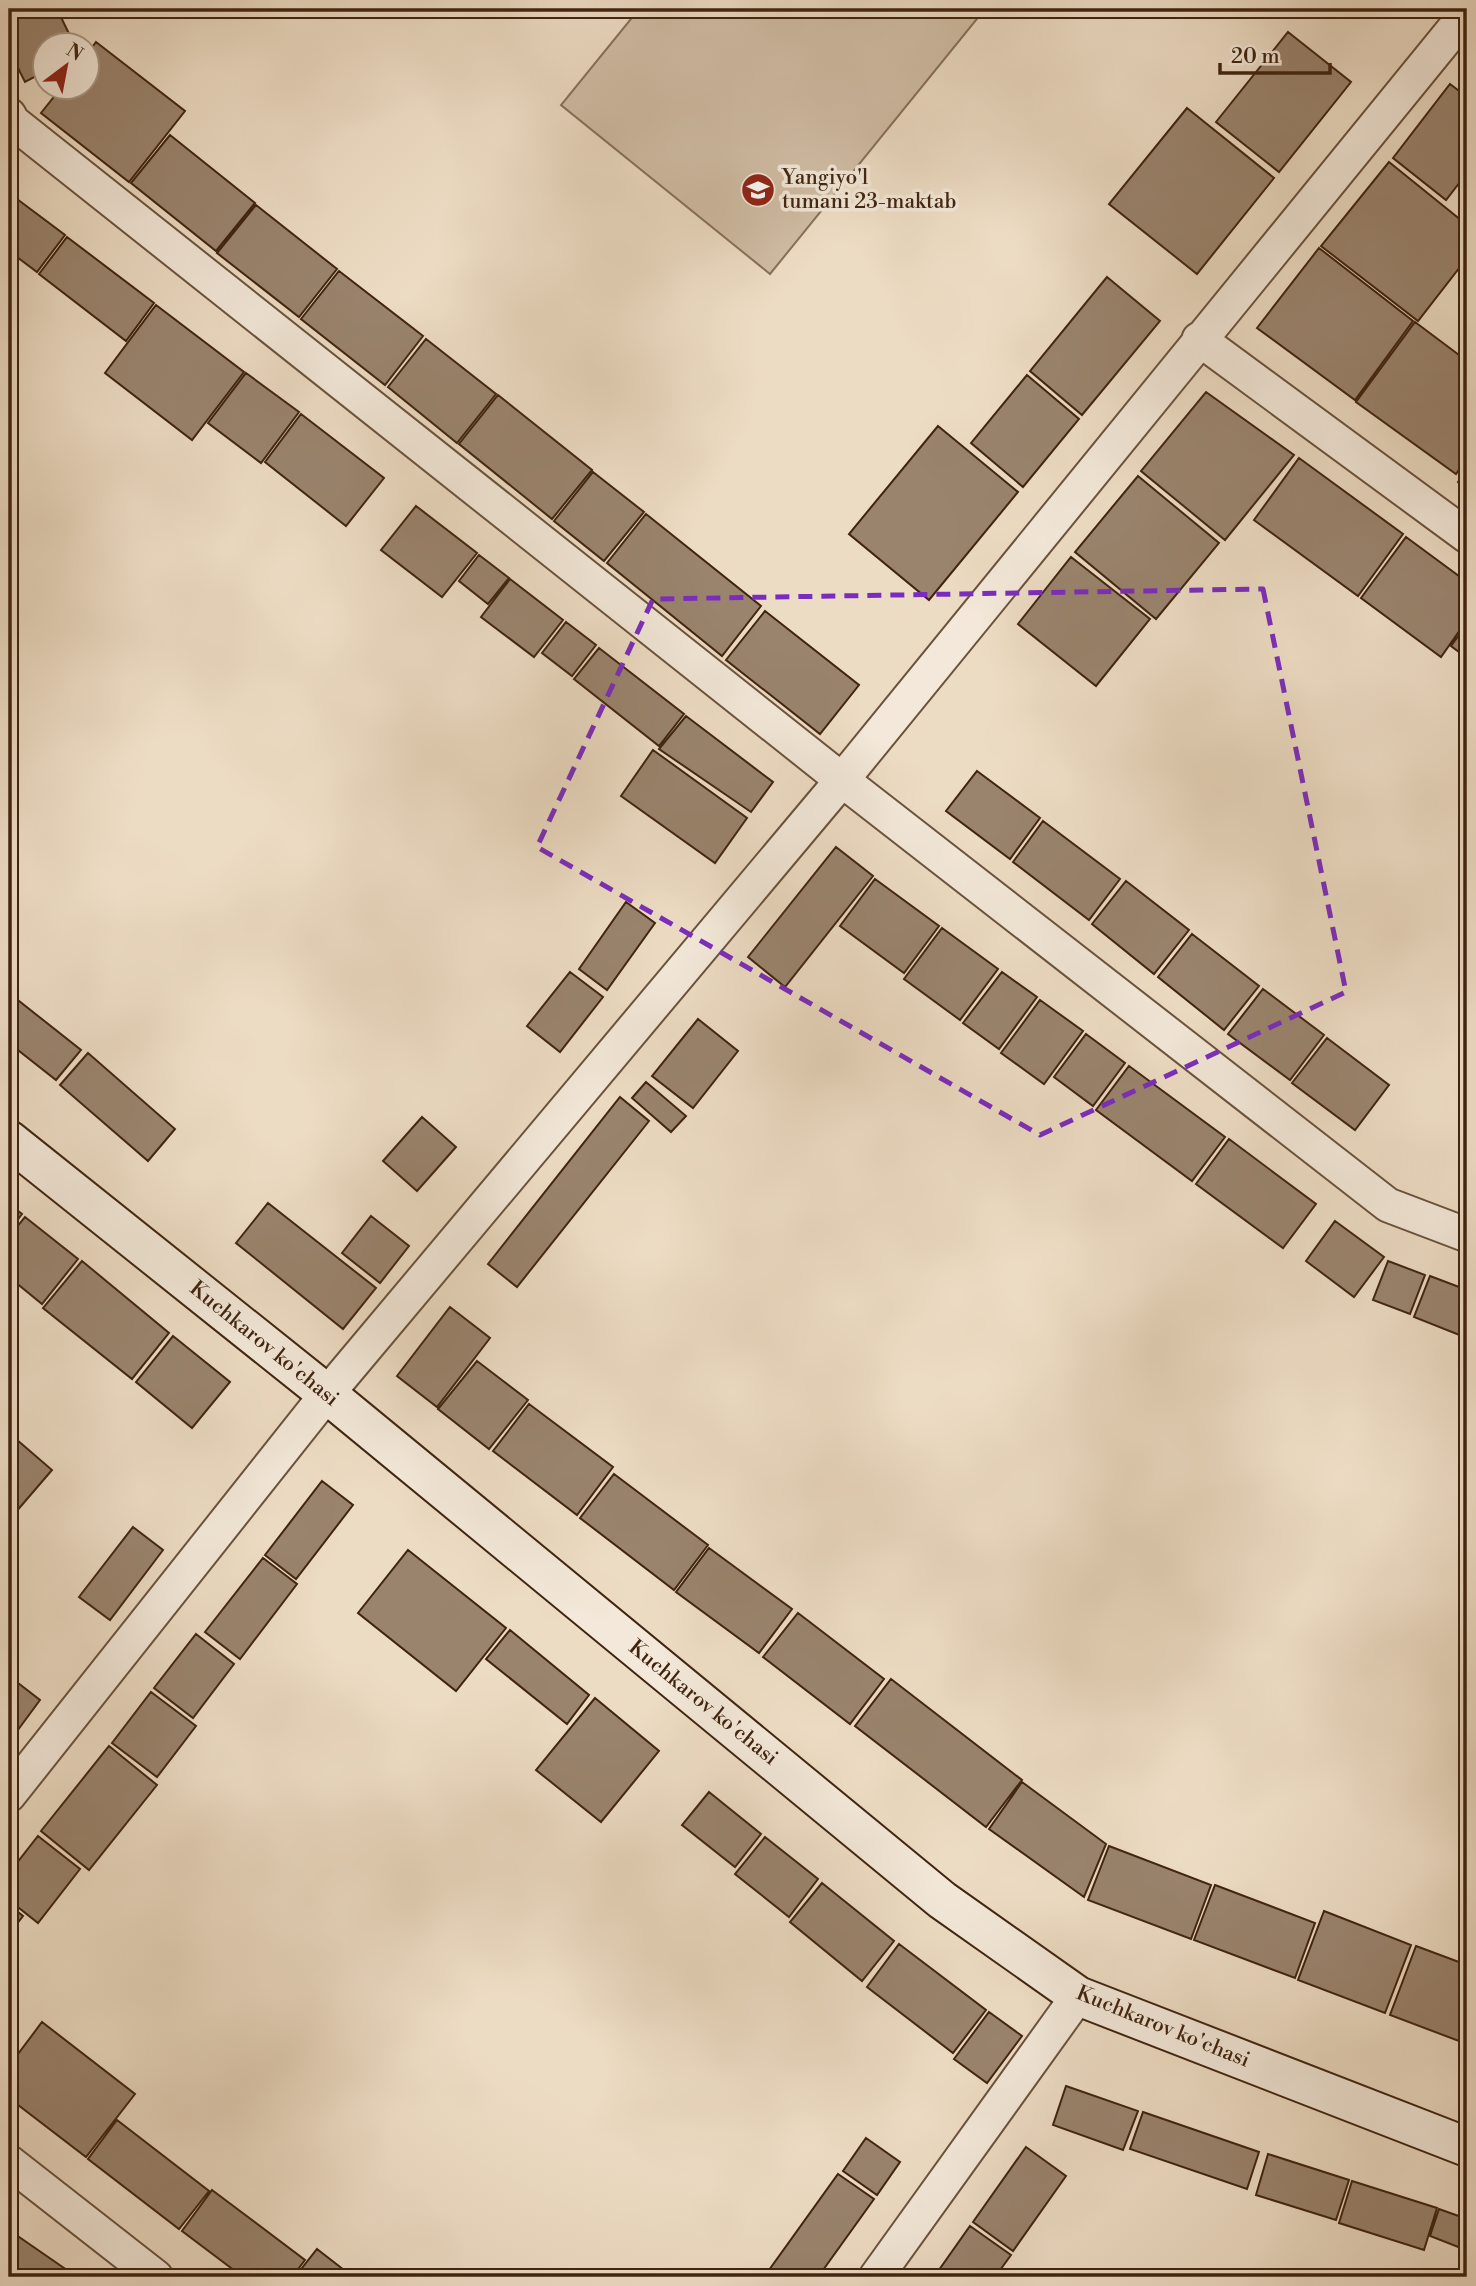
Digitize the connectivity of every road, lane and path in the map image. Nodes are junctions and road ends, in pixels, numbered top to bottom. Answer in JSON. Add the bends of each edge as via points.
{"nodes":[{"id":1,"x":1467,"y":13,"type":"edge"},
{"id":2,"x":9,"y":115,"type":"edge"},
{"id":3,"x":1199,"y":339,"type":"junction"},
{"id":4,"x":1467,"y":536,"type":"edge"},
{"id":5,"x":842,"y":780,"type":"junction"},
{"id":6,"x":9,"y":1140,"type":"edge"},
{"id":7,"x":1467,"y":1235,"type":"edge"},
{"id":8,"x":327,"y":1394,"type":"junction"},
{"id":9,"x":9,"y":1795,"type":"edge"},
{"id":10,"x":1077,"y":1996,"type":"junction"},
{"id":11,"x":1467,"y":2147,"type":"edge"},
{"id":12,"x":9,"y":2162,"type":"edge"},
{"id":13,"x":156,"y":2277,"type":"edge"},
{"id":14,"x":876,"y":2277,"type":"edge"}],
"edges":[{"from":1,"to":3,"type":"street"},
{"from":2,"to":5,"type":"street"},
{"from":3,"to":4,"type":"street"},
{"from":3,"to":5,"type":"street"},
{"from":5,"to":7,"type":"street","via":[[1388,1205]]},
{"from":5,"to":8,"type":"street"},
{"from":6,"to":8,"type":"main road","name":"Kuchkarov ko'chasi"},
{"from":8,"to":9,"type":"street"},
{"from":8,"to":10,"type":"main road","name":"Kuchkarov ko'chasi","via":[[942,1900]]},
{"from":10,"to":11,"type":"main road","name":"Kuchkarov ko'chasi"},
{"from":10,"to":14,"type":"street"},
{"from":12,"to":13,"type":"street"}]}
